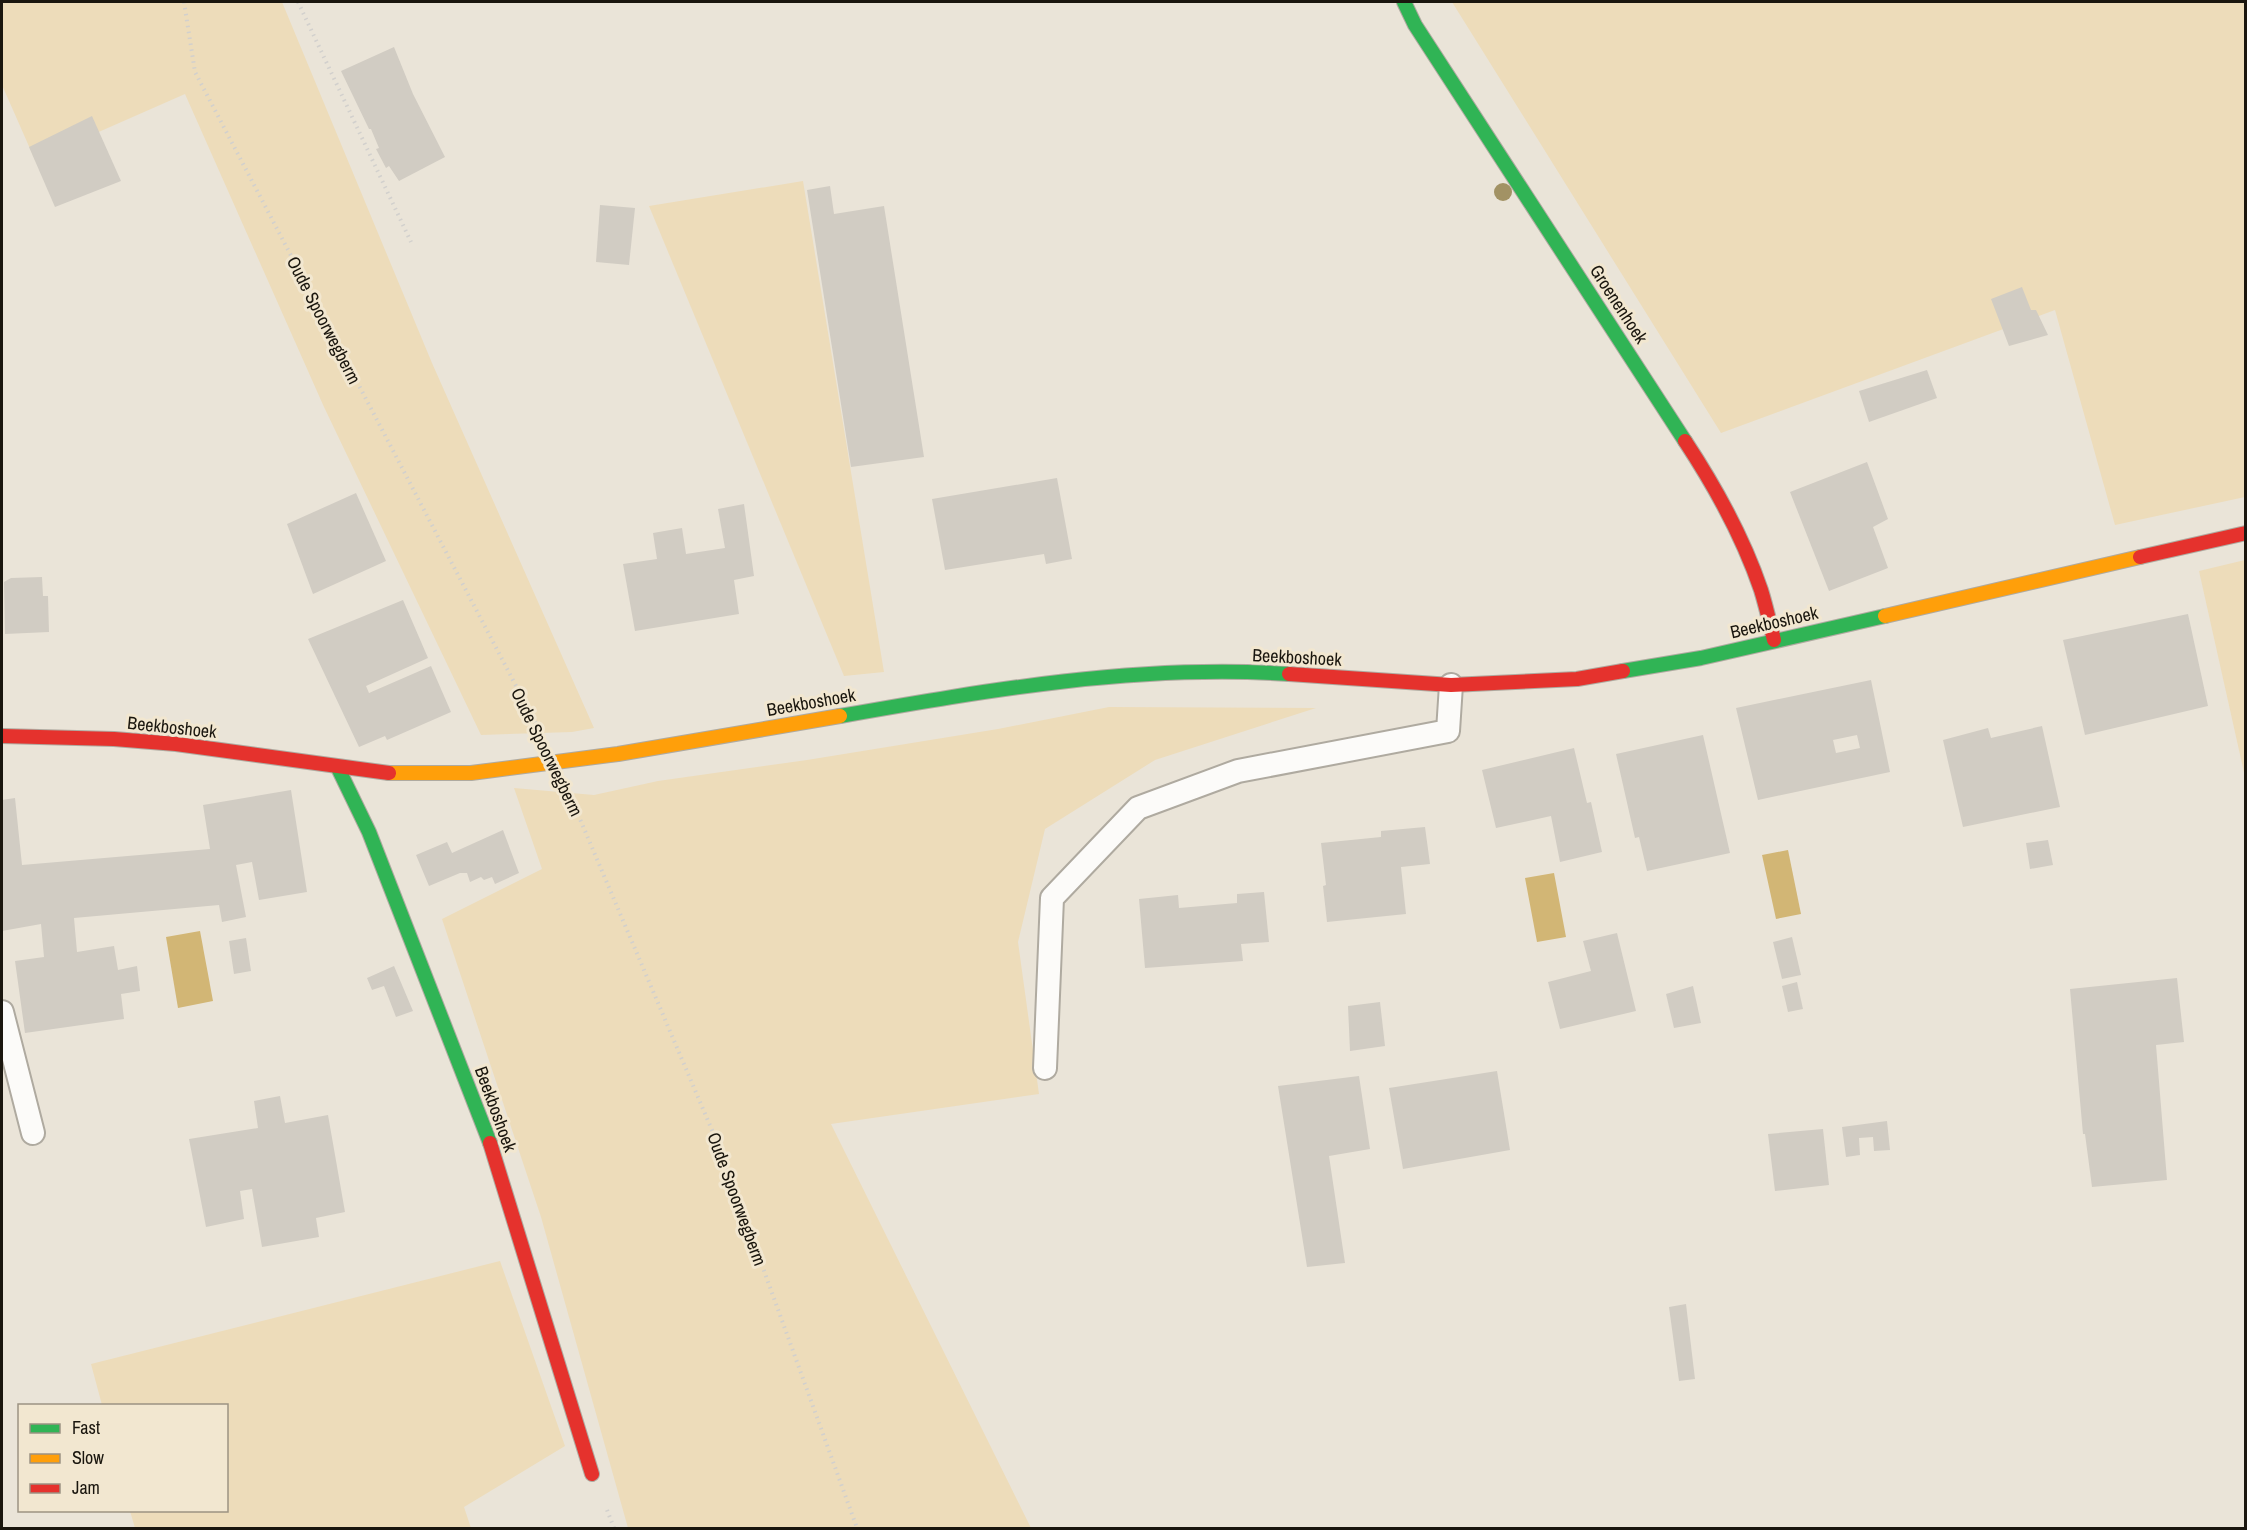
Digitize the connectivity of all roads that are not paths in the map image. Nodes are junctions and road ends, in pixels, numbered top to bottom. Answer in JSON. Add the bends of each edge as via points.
{"nodes":[{"id":1,"x":1404,"y":2,"type":"edge"},
{"id":2,"x":2246,"y":533,"type":"edge"},
{"id":3,"x":1774,"y":640,"type":"junction"},
{"id":4,"x":1451,"y":685,"type":"junction"},
{"id":5,"x":2,"y":736,"type":"edge"},
{"id":6,"x":338,"y":768,"type":"junction"},
{"id":7,"x":2,"y":1012,"type":"edge"},
{"id":8,"x":1045,"y":1068,"type":"dead end"},
{"id":9,"x":33,"y":1133,"type":"dead end"},
{"id":10,"x":592,"y":1474,"type":"dead end"}],
"edges":[{"from":1,"to":3,"type":"street","name":"Groenenhoek","via":[[1415,25],[1709,477],[1761,591]]},
{"from":2,"to":3,"type":"street","name":"Beekboshoek"},
{"from":3,"to":4,"type":"street","name":"Beekboshoek","via":[[1701,658],[1577,679]]},
{"from":4,"to":6,"type":"street","name":"Beekboshoek","via":[[1261,672],[1121,675],[929,700],[556,763],[471,773],[386,773]]},
{"from":4,"to":8,"type":"lane","via":[[1448,731],[1238,771],[1138,808],[1053,898]]},
{"from":5,"to":6,"type":"street","name":"Beekboshoek","via":[[176,744]]},
{"from":6,"to":10,"type":"street","name":"Beekboshoek","via":[[369,832],[491,1145]]},
{"from":7,"to":9,"type":"lane"}]}
